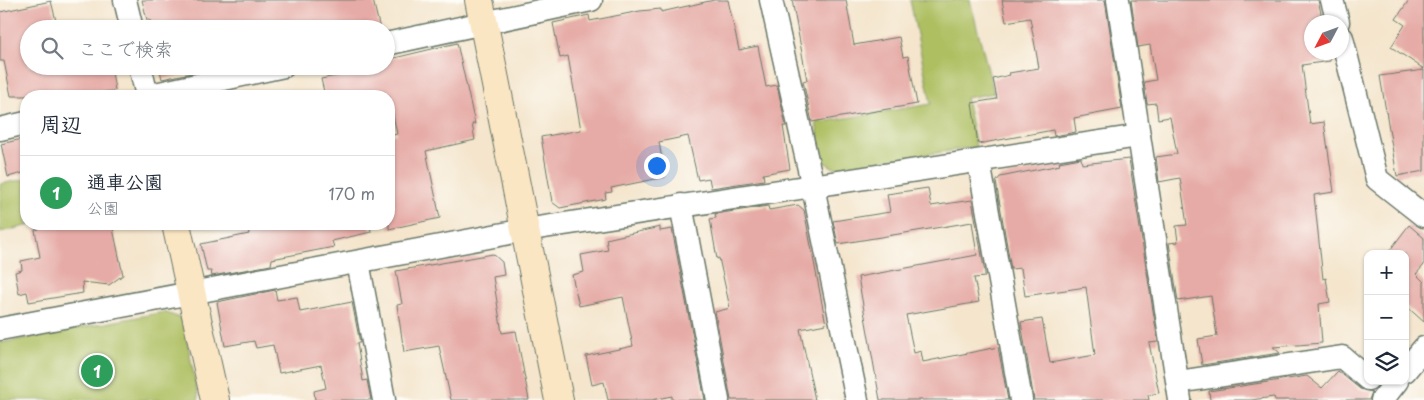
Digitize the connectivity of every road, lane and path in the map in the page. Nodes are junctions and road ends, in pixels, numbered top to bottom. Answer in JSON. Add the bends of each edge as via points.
{"nodes":[{"id":1,"x":125,"y":0,"type":"edge"},
{"id":2,"x":590,"y":0,"type":"edge"},
{"id":3,"x":771,"y":0,"type":"edge"},
{"id":4,"x":1118,"y":0,"type":"edge"},
{"id":5,"x":1332,"y":0,"type":"edge"},
{"id":6,"x":481,"y":12,"type":"edge"},
{"id":7,"x":1336,"y":15,"type":"edge"},
{"id":8,"x":130,"y":20,"type":"edge"},
{"id":9,"x":395,"y":41,"type":"edge"},
{"id":10,"x":1347,"y":60,"type":"edge"},
{"id":11,"x":142,"y":75,"type":"edge"},
{"id":12,"x":243,"y":75,"type":"edge"},
{"id":13,"x":146,"y":90,"type":"edge"},
{"id":14,"x":174,"y":90,"type":"edge"},
{"id":15,"x":20,"y":124,"type":"edge"},
{"id":16,"x":0,"y":129,"type":"edge"},
{"id":17,"x":1139,"y":136,"type":"junction"},
{"id":18,"x":980,"y":162,"type":"junction"},
{"id":19,"x":813,"y":187,"type":"junction"},
{"id":20,"x":681,"y":205,"type":"junction"},
{"id":21,"x":1424,"y":216,"type":"edge"},
{"id":22,"x":177,"y":230,"type":"edge"},
{"id":23,"x":525,"y":230,"type":"junction"},
{"id":24,"x":358,"y":262,"type":"junction"},
{"id":25,"x":192,"y":294,"type":"junction"},
{"id":26,"x":0,"y":328,"type":"edge"},
{"id":27,"x":1424,"y":348,"type":"edge"},
{"id":28,"x":1409,"y":366,"type":"edge"},
{"id":29,"x":1364,"y":376,"type":"edge"},
{"id":30,"x":1179,"y":391,"type":"edge"},
{"id":31,"x":215,"y":400,"type":"edge"},
{"id":32,"x":384,"y":400,"type":"edge"},
{"id":33,"x":559,"y":400,"type":"edge"},
{"id":34,"x":718,"y":400,"type":"edge"},
{"id":35,"x":857,"y":400,"type":"edge"},
{"id":36,"x":1021,"y":400,"type":"edge"}],
"edges":[{"from":1,"to":8,"type":"street"},
{"from":2,"to":6,"type":"street"},
{"from":3,"to":19,"type":"street"},
{"from":4,"to":17,"type":"street"},
{"from":5,"to":7,"type":"street"},
{"from":6,"to":9,"type":"street"},
{"from":6,"to":23,"type":"street"},
{"from":10,"to":21,"type":"street","via":[[1376,179]]},
{"from":11,"to":13,"type":"street"},
{"from":12,"to":14,"type":"street"},
{"from":15,"to":16,"type":"street"},
{"from":17,"to":18,"type":"street"},
{"from":17,"to":30,"type":"street"},
{"from":18,"to":19,"type":"street"},
{"from":18,"to":36,"type":"street"},
{"from":19,"to":20,"type":"street"},
{"from":19,"to":35,"type":"street"},
{"from":20,"to":23,"type":"street"},
{"from":20,"to":34,"type":"street"},
{"from":22,"to":25,"type":"street"},
{"from":23,"to":24,"type":"street"},
{"from":23,"to":33,"type":"street"},
{"from":24,"to":25,"type":"street"},
{"from":24,"to":32,"type":"street"},
{"from":25,"to":26,"type":"street"},
{"from":25,"to":31,"type":"street"},
{"from":27,"to":28,"type":"street"},
{"from":29,"to":30,"type":"street","via":[[1342,357]]}]}
